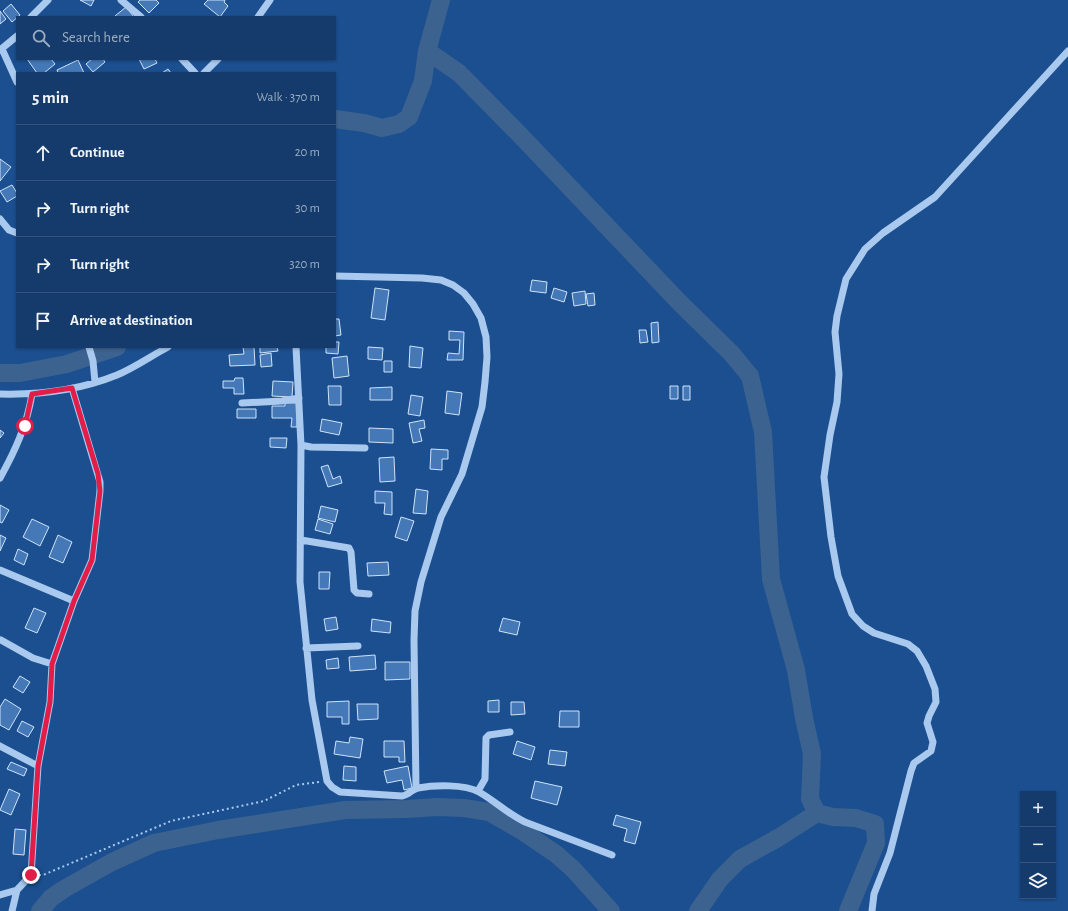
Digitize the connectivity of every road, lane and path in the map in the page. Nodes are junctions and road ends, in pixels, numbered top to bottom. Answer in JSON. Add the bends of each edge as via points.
{"nodes":[{"id":1,"x":48,"y":0,"type":"edge"},
{"id":2,"x":122,"y":0,"type":"edge"},
{"id":3,"x":270,"y":0,"type":"edge"},
{"id":4,"x":32,"y":16,"type":"edge"},
{"id":5,"x":140,"y":16,"type":"edge"},
{"id":6,"x":259,"y":16,"type":"edge"},
{"id":7,"x":16,"y":37,"type":"edge"},
{"id":8,"x":1,"y":49,"type":"edge"},
{"id":9,"x":1068,"y":51,"type":"edge"},
{"id":10,"x":183,"y":60,"type":"edge"},
{"id":11,"x":217,"y":60,"type":"edge"},
{"id":12,"x":194,"y":72,"type":"edge"},
{"id":13,"x":205,"y":72,"type":"edge"},
{"id":14,"x":16,"y":80,"type":"edge"},
{"id":15,"x":0,"y":219,"type":"edge"},
{"id":16,"x":16,"y":233,"type":"edge"},
{"id":17,"x":336,"y":276,"type":"edge"},
{"id":18,"x":166,"y":348,"type":"edge"},
{"id":19,"x":296,"y":348,"type":"edge"},
{"id":20,"x":89,"y":349,"type":"edge"},
{"id":21,"x":95,"y":382,"type":"junction"},
{"id":22,"x":72,"y":388,"type":"junction"},
{"id":23,"x":0,"y":394,"type":"edge"},
{"id":24,"x":32,"y":394,"type":"junction"},
{"id":25,"x":299,"y":398,"type":"junction"},
{"id":26,"x":242,"y":403,"type":"dead end"},
{"id":27,"x":301,"y":445,"type":"junction"},
{"id":28,"x":365,"y":448,"type":"dead end"},
{"id":29,"x":0,"y":478,"type":"edge"},
{"id":30,"x":301,"y":540,"type":"junction"},
{"id":31,"x":0,"y":570,"type":"edge"},
{"id":32,"x":369,"y":594,"type":"dead end"},
{"id":33,"x":74,"y":601,"type":"junction"},
{"id":34,"x":1,"y":640,"type":"dead end"},
{"id":35,"x":358,"y":646,"type":"dead end"},
{"id":36,"x":306,"y":648,"type":"junction"},
{"id":37,"x":52,"y":664,"type":"junction"},
{"id":38,"x":510,"y":732,"type":"dead end"},
{"id":39,"x":0,"y":746,"type":"edge"},
{"id":40,"x":38,"y":766,"type":"junction"},
{"id":41,"x":327,"y":781,"type":"junction"},
{"id":42,"x":416,"y":788,"type":"junction"},
{"id":43,"x":478,"y":792,"type":"junction"},
{"id":44,"x":612,"y":855,"type":"dead end"},
{"id":45,"x":31,"y":875,"type":"junction"},
{"id":46,"x":17,"y":890,"type":"junction"},
{"id":47,"x":0,"y":895,"type":"edge"},
{"id":48,"x":12,"y":911,"type":"edge"},
{"id":49,"x":872,"y":911,"type":"edge"}],
"edges":[{"from":1,"to":4,"type":"street"},
{"from":2,"to":5,"type":"street"},
{"from":3,"to":6,"type":"street"},
{"from":7,"to":8,"type":"street"},
{"from":8,"to":14,"type":"street"},
{"from":9,"to":49,"type":"street","via":[[935,197],[883,233],[865,249],[846,279],[837,316],[835,332],[839,374],[838,402],[824,477],[838,576],[852,614],[863,626],[908,644],[917,651],[926,666],[936,696],[927,723],[933,742],[931,751],[914,763],[911,771],[890,853],[874,894]]},
{"from":10,"to":12,"type":"street"},
{"from":11,"to":13,"type":"street"},
{"from":15,"to":16,"type":"street","via":[[9,230]]},
{"from":17,"to":42,"type":"street","via":[[422,278],[452,284],[474,304],[486,337],[487,356],[482,407],[462,474],[441,517],[421,582],[416,611]]},
{"from":18,"to":21,"type":"street","via":[[118,374]]},
{"from":19,"to":25,"type":"street"},
{"from":20,"to":21,"type":"street"},
{"from":21,"to":22,"type":"street"},
{"from":22,"to":24,"type":"street"},
{"from":22,"to":33,"type":"street","via":[[98,474],[100,491],[92,560]]},
{"from":23,"to":24,"type":"street"},
{"from":24,"to":29,"type":"street","via":[[25,426]]},
{"from":25,"to":26,"type":"street"},
{"from":25,"to":27,"type":"street"},
{"from":27,"to":28,"type":"street"},
{"from":27,"to":30,"type":"street"},
{"from":30,"to":32,"type":"street","via":[[349,548],[354,590],[357,593]]},
{"from":30,"to":36,"type":"street","via":[[300,582]]},
{"from":31,"to":33,"type":"street"},
{"from":33,"to":37,"type":"street"},
{"from":34,"to":37,"type":"street","via":[[33,658]]},
{"from":35,"to":36,"type":"street"},
{"from":36,"to":41,"type":"street","via":[[312,700]]},
{"from":37,"to":40,"type":"street","via":[[50,702]]},
{"from":38,"to":43,"type":"street","via":[[489,735],[486,738],[485,779]]},
{"from":39,"to":40,"type":"street"},
{"from":40,"to":45,"type":"street"},
{"from":41,"to":42,"type":"street","via":[[340,792],[402,796]]},
{"from":41,"to":45,"type":"path","via":[[296,785],[264,801],[171,821],[42,875]]},
{"from":42,"to":43,"type":"street","via":[[457,786]]},
{"from":43,"to":44,"type":"street","via":[[519,819]]},
{"from":45,"to":46,"type":"street"},
{"from":46,"to":47,"type":"street"},
{"from":46,"to":48,"type":"street"}]}
